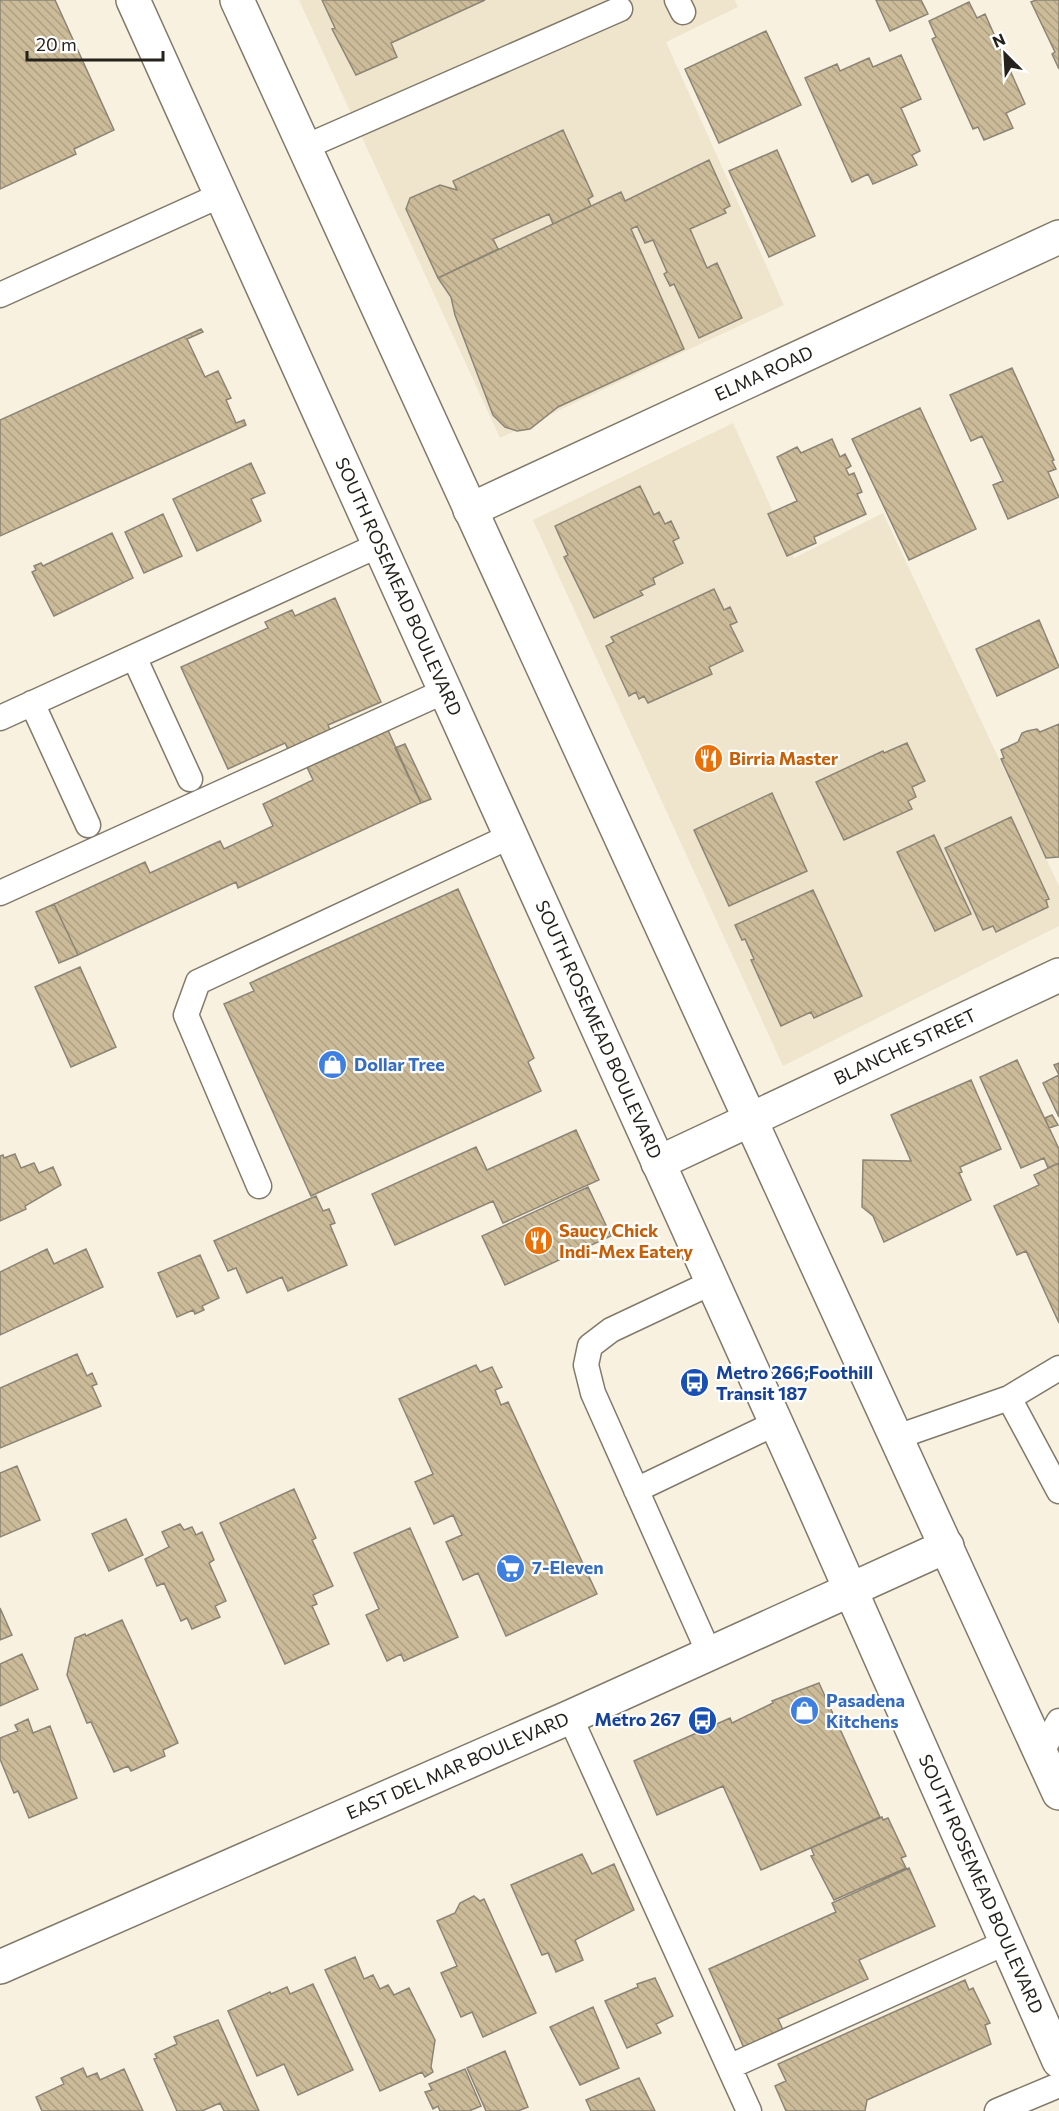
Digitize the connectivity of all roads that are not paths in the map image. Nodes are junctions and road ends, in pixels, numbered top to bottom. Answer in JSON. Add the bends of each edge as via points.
{"nodes":[{"id":1,"x":133,"y":0,"type":"edge"},
{"id":2,"x":237,"y":0,"type":"edge"},
{"id":3,"x":620,"y":9,"type":"dead end"},
{"id":4,"x":305,"y":147,"type":"junction"},
{"id":5,"x":221,"y":195,"type":"junction"},
{"id":6,"x":1059,"y":237,"type":"edge"},
{"id":7,"x":0,"y":295,"type":"edge"},
{"id":8,"x":470,"y":510,"type":"junction"},
{"id":9,"x":379,"y":545,"type":"junction"},
{"id":10,"x":134,"y":657,"type":"junction"},
{"id":11,"x":446,"y":691,"type":"junction"},
{"id":12,"x":32,"y":703,"type":"junction"},
{"id":13,"x":0,"y":718,"type":"edge"},
{"id":14,"x":190,"y":779,"type":"dead end"},
{"id":15,"x":88,"y":825,"type":"dead end"},
{"id":16,"x":511,"y":836,"type":"junction"},
{"id":17,"x":0,"y":892,"type":"edge"},
{"id":18,"x":1059,"y":975,"type":"edge"},
{"id":19,"x":750,"y":1119,"type":"junction"},
{"id":20,"x":658,"y":1163,"type":"junction"},
{"id":21,"x":260,"y":1185,"type":"dead end"},
{"id":22,"x":713,"y":1282,"type":"junction"},
{"id":23,"x":1059,"y":1368,"type":"edge"},
{"id":24,"x":1009,"y":1398,"type":"junction"},
{"id":25,"x":776,"y":1424,"type":"junction"},
{"id":26,"x":897,"y":1437,"type":"junction"},
{"id":27,"x":636,"y":1490,"type":"junction"},
{"id":28,"x":1059,"y":1491,"type":"edge"},
{"id":29,"x":947,"y":1546,"type":"junction"},
{"id":30,"x":849,"y":1589,"type":"junction"},
{"id":31,"x":709,"y":1653,"type":"junction"},
{"id":32,"x":570,"y":1717,"type":"junction"},
{"id":33,"x":1059,"y":1721,"type":"edge"},
{"id":34,"x":1041,"y":1752,"type":"junction"},
{"id":35,"x":1059,"y":1793,"type":"edge"},
{"id":36,"x":1007,"y":1942,"type":"junction"},
{"id":37,"x":2,"y":1960,"type":"edge"},
{"id":38,"x":1047,"y":2013,"type":"edge"},
{"id":39,"x":1059,"y":2061,"type":"edge"},
{"id":40,"x":729,"y":2067,"type":"junction"},
{"id":41,"x":1059,"y":2085,"type":"edge"},
{"id":42,"x":750,"y":2111,"type":"edge"},
{"id":43,"x":997,"y":2111,"type":"edge"}],
"edges":[{"from":1,"to":5,"type":"main road","name":"SOUTH ROSEMEAD BOULEVARD"},
{"from":2,"to":4,"type":"main road"},
{"from":3,"to":4,"type":"lane"},
{"from":4,"to":8,"type":"main road"},
{"from":5,"to":7,"type":"lane"},
{"from":5,"to":9,"type":"main road","name":"SOUTH ROSEMEAD BOULEVARD"},
{"from":6,"to":8,"type":"main road","name":"ELMA ROAD"},
{"from":8,"to":19,"type":"main road"},
{"from":9,"to":10,"type":"lane"},
{"from":9,"to":11,"type":"main road","name":"SOUTH ROSEMEAD BOULEVARD"},
{"from":10,"to":12,"type":"lane"},
{"from":10,"to":14,"type":"lane"},
{"from":11,"to":16,"type":"main road","name":"SOUTH ROSEMEAD BOULEVARD"},
{"from":11,"to":17,"type":"lane"},
{"from":12,"to":13,"type":"lane"},
{"from":12,"to":15,"type":"lane"},
{"from":16,"to":20,"type":"main road","name":"SOUTH ROSEMEAD BOULEVARD"},
{"from":16,"to":21,"type":"lane","via":[[198,982],[186,1015]]},
{"from":18,"to":19,"type":"main road","name":"BLANCHE STREET"},
{"from":19,"to":20,"type":"main road","name":"BLANCHE STREET"},
{"from":19,"to":26,"type":"main road"},
{"from":20,"to":22,"type":"main road","name":"SOUTH ROSEMEAD BOULEVARD"},
{"from":22,"to":25,"type":"main road","name":"SOUTH ROSEMEAD BOULEVARD"},
{"from":22,"to":27,"type":"lane","via":[[611,1330],[590,1346],[586,1365],[593,1393]]},
{"from":23,"to":24,"type":"lane"},
{"from":24,"to":26,"type":"lane"},
{"from":24,"to":28,"type":"lane"},
{"from":25,"to":27,"type":"lane"},
{"from":25,"to":30,"type":"main road","name":"SOUTH ROSEMEAD BOULEVARD"},
{"from":26,"to":29,"type":"main road"},
{"from":27,"to":31,"type":"lane"},
{"from":29,"to":30,"type":"main road","name":"EAST DEL MAR BOULEVARD"},
{"from":29,"to":34,"type":"main road"},
{"from":30,"to":31,"type":"main road","name":"EAST DEL MAR BOULEVARD"},
{"from":30,"to":36,"type":"main road","name":"SOUTH ROSEMEAD BOULEVARD"},
{"from":31,"to":32,"type":"main road","name":"EAST DEL MAR BOULEVARD"},
{"from":32,"to":37,"type":"main road","name":"EAST DEL MAR BOULEVARD"},
{"from":32,"to":40,"type":"lane"},
{"from":33,"to":34,"type":"lane"},
{"from":34,"to":35,"type":"main road"},
{"from":36,"to":38,"type":"main road","name":"SOUTH ROSEMEAD BOULEVARD"},
{"from":36,"to":40,"type":"lane"},
{"from":38,"to":39,"type":"main road","name":"SOUTH ROSEMEAD BOULEVARD"},
{"from":40,"to":42,"type":"lane"},
{"from":41,"to":43,"type":"lane"}]}
